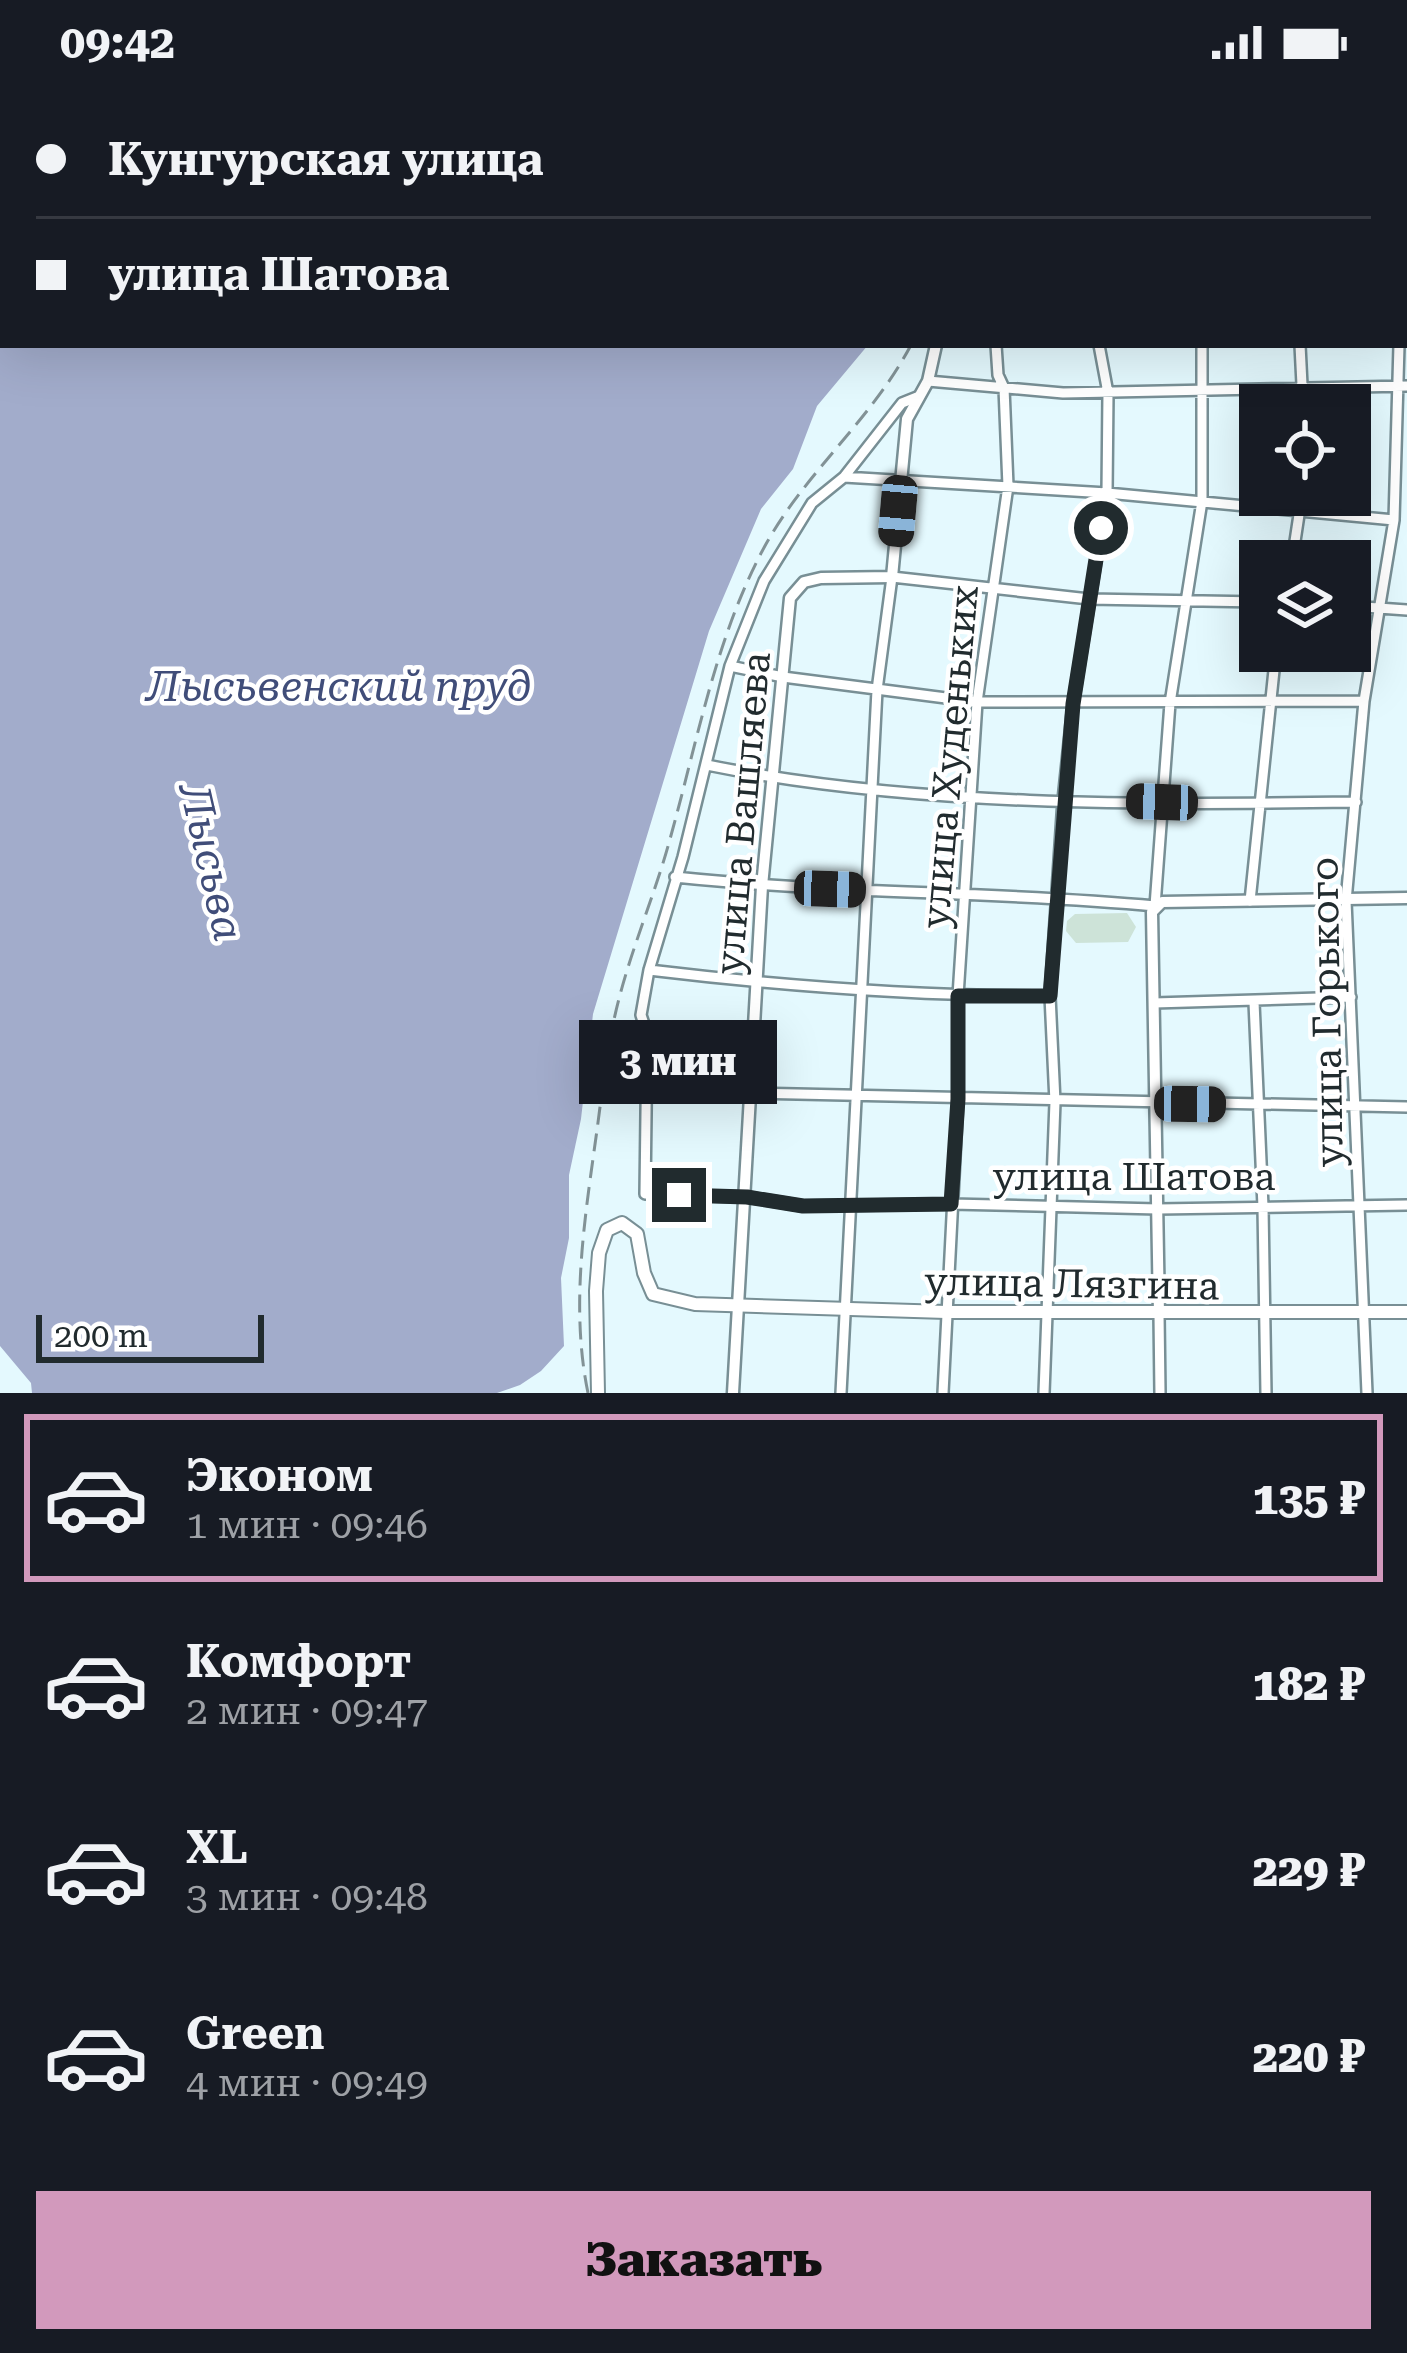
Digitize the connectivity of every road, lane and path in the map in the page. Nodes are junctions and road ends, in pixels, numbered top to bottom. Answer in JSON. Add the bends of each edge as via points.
{"nodes":[{"id":1,"x":935,"y":348,"type":"edge"},
{"id":2,"x":996,"y":348,"type":"edge"},
{"id":3,"x":1100,"y":348,"type":"edge"},
{"id":4,"x":1202,"y":348,"type":"edge"},
{"id":5,"x":1300,"y":348,"type":"edge"},
{"id":6,"x":1399,"y":348,"type":"edge"},
{"id":7,"x":928,"y":380,"type":"junction"},
{"id":8,"x":1303,"y":384,"type":"edge"},
{"id":9,"x":1402,"y":386,"type":"edge"},
{"id":10,"x":1371,"y":387,"type":"edge"},
{"id":11,"x":1004,"y":388,"type":"junction"},
{"id":12,"x":1239,"y":391,"type":"edge"},
{"id":13,"x":1203,"y":392,"type":"junction"},
{"id":14,"x":1108,"y":393,"type":"junction"},
{"id":15,"x":917,"y":397,"type":"junction"},
{"id":16,"x":844,"y":477,"type":"junction"},
{"id":17,"x":901,"y":478,"type":"junction"},
{"id":18,"x":1008,"y":486,"type":"junction"},
{"id":19,"x":1107,"y":493,"type":"junction"},
{"id":20,"x":1202,"y":501,"type":"junction"},
{"id":21,"x":1239,"y":504,"type":"edge"},
{"id":22,"x":1361,"y":516,"type":"edge"},
{"id":23,"x":1394,"y":520,"type":"junction"},
{"id":24,"x":892,"y":577,"type":"junction"},
{"id":25,"x":994,"y":586,"type":"junction"},
{"id":26,"x":1089,"y":599,"type":"junction"},
{"id":27,"x":1183,"y":602,"type":"junction"},
{"id":28,"x":1239,"y":602,"type":"edge"},
{"id":29,"x":1371,"y":607,"type":"edge"},
{"id":30,"x":1379,"y":608,"type":"junction"},
{"id":31,"x":1407,"y":610,"type":"edge"},
{"id":32,"x":730,"y":665,"type":"junction"},
{"id":33,"x":1273,"y":672,"type":"edge"},
{"id":34,"x":783,"y":677,"type":"junction"},
{"id":35,"x":877,"y":690,"type":"junction"},
{"id":36,"x":1364,"y":700,"type":"junction"},
{"id":37,"x":1269,"y":701,"type":"junction"},
{"id":38,"x":977,"y":702,"type":"junction"},
{"id":39,"x":1170,"y":703,"type":"junction"},
{"id":40,"x":1073,"y":704,"type":"junction"},
{"id":41,"x":707,"y":765,"type":"junction"},
{"id":42,"x":773,"y":778,"type":"junction"},
{"id":43,"x":872,"y":788,"type":"junction"},
{"id":44,"x":971,"y":795,"type":"junction"},
{"id":45,"x":1063,"y":800,"type":"junction"},
{"id":46,"x":1162,"y":802,"type":"junction"},
{"id":47,"x":1356,"y":802,"type":"junction"},
{"id":48,"x":1263,"y":803,"type":"junction"},
{"id":49,"x":676,"y":877,"type":"junction"},
{"id":50,"x":762,"y":886,"type":"junction"},
{"id":51,"x":865,"y":890,"type":"junction"},
{"id":52,"x":964,"y":893,"type":"junction"},
{"id":53,"x":1058,"y":897,"type":"junction"},
{"id":54,"x":1407,"y":898,"type":"edge"},
{"id":55,"x":1250,"y":901,"type":"junction"},
{"id":56,"x":1346,"y":901,"type":"junction"},
{"id":57,"x":1155,"y":906,"type":"junction"},
{"id":58,"x":649,"y":970,"type":"junction"},
{"id":59,"x":758,"y":983,"type":"junction"},
{"id":60,"x":859,"y":990,"type":"junction"},
{"id":61,"x":958,"y":996,"type":"junction"},
{"id":62,"x":1050,"y":996,"type":"junction"},
{"id":63,"x":1351,"y":997,"type":"junction"},
{"id":64,"x":1254,"y":1002,"type":"junction"},
{"id":65,"x":1154,"y":1003,"type":"junction"},
{"id":66,"x":645,"y":1085,"type":"junction"},
{"id":67,"x":749,"y":1093,"type":"junction"},
{"id":68,"x":855,"y":1095,"type":"junction"},
{"id":69,"x":958,"y":1099,"type":"junction"},
{"id":70,"x":1055,"y":1102,"type":"junction"},
{"id":71,"x":1156,"y":1103,"type":"junction"},
{"id":72,"x":1258,"y":1106,"type":"junction"},
{"id":73,"x":1407,"y":1107,"type":"edge"},
{"id":74,"x":1356,"y":1108,"type":"junction"},
{"id":75,"x":747,"y":1197,"type":"junction"},
{"id":76,"x":850,"y":1204,"type":"junction"},
{"id":77,"x":951,"y":1204,"type":"junction"},
{"id":78,"x":1407,"y":1205,"type":"edge"},
{"id":79,"x":1050,"y":1206,"type":"junction"},
{"id":80,"x":1361,"y":1206,"type":"junction"},
{"id":81,"x":1263,"y":1208,"type":"junction"},
{"id":82,"x":1158,"y":1209,"type":"junction"},
{"id":83,"x":737,"y":1305,"type":"junction"},
{"id":84,"x":844,"y":1309,"type":"junction"},
{"id":85,"x":946,"y":1312,"type":"junction"},
{"id":86,"x":1407,"y":1312,"type":"edge"},
{"id":87,"x":1048,"y":1313,"type":"junction"},
{"id":88,"x":1365,"y":1313,"type":"junction"},
{"id":89,"x":1159,"y":1314,"type":"junction"},
{"id":90,"x":1263,"y":1315,"type":"junction"},
{"id":91,"x":598,"y":1393,"type":"edge"},
{"id":92,"x":733,"y":1393,"type":"edge"},
{"id":93,"x":841,"y":1393,"type":"edge"},
{"id":94,"x":944,"y":1393,"type":"edge"},
{"id":95,"x":1044,"y":1393,"type":"edge"},
{"id":96,"x":1160,"y":1393,"type":"edge"},
{"id":97,"x":1266,"y":1393,"type":"edge"},
{"id":98,"x":1367,"y":1393,"type":"edge"}],
"edges":[{"from":1,"to":7,"type":"street"},
{"from":2,"to":11,"type":"street","name":"улица Худеньких"},
{"from":3,"to":14,"type":"street"},
{"from":4,"to":13,"type":"street"},
{"from":5,"to":8,"type":"street"},
{"from":6,"to":9,"type":"street","name":"улица Горького"},
{"from":7,"to":11,"type":"street"},
{"from":7,"to":15,"type":"street"},
{"from":9,"to":10,"type":"street"},
{"from":9,"to":23,"type":"street","name":"улица Горького"},
{"from":11,"to":14,"type":"street"},
{"from":11,"to":18,"type":"street","name":"улица Худеньких"},
{"from":12,"to":13,"type":"street"},
{"from":13,"to":14,"type":"street"},
{"from":13,"to":20,"type":"street"},
{"from":14,"to":19,"type":"street"},
{"from":15,"to":16,"type":"street","via":[[902,403]]},
{"from":15,"to":17,"type":"street"},
{"from":16,"to":17,"type":"street"},
{"from":16,"to":32,"type":"street","via":[[812,503],[789,538]]},
{"from":17,"to":18,"type":"street"},
{"from":17,"to":24,"type":"street"},
{"from":18,"to":19,"type":"street"},
{"from":18,"to":25,"type":"street","name":"улица Худеньких"},
{"from":19,"to":20,"type":"street"},
{"from":19,"to":26,"type":"street"},
{"from":20,"to":21,"type":"street"},
{"from":20,"to":27,"type":"street"},
{"from":22,"to":23,"type":"street"},
{"from":23,"to":30,"type":"street","name":"улица Горького"},
{"from":24,"to":25,"type":"street"},
{"from":24,"to":34,"type":"street","name":"улица Вашляева","via":[[804,582],[790,598]]},
{"from":24,"to":35,"type":"street"},
{"from":25,"to":26,"type":"street"},
{"from":25,"to":38,"type":"street","name":"улица Худеньких"},
{"from":26,"to":27,"type":"street"},
{"from":26,"to":40,"type":"street"},
{"from":27,"to":28,"type":"street"},
{"from":27,"to":39,"type":"street"},
{"from":29,"to":30,"type":"street"},
{"from":30,"to":31,"type":"street"},
{"from":30,"to":36,"type":"street","name":"улица Горького"},
{"from":32,"to":34,"type":"street"},
{"from":32,"to":41,"type":"street"},
{"from":33,"to":37,"type":"street"},
{"from":34,"to":35,"type":"street"},
{"from":34,"to":42,"type":"street","name":"улица Вашляева"},
{"from":35,"to":38,"type":"street"},
{"from":35,"to":43,"type":"street"},
{"from":36,"to":37,"type":"street"},
{"from":36,"to":47,"type":"street","name":"улица Горького"},
{"from":37,"to":39,"type":"street"},
{"from":37,"to":48,"type":"street"},
{"from":38,"to":40,"type":"street"},
{"from":38,"to":44,"type":"street","name":"улица Худеньких"},
{"from":39,"to":40,"type":"street"},
{"from":39,"to":46,"type":"street"},
{"from":40,"to":45,"type":"street"},
{"from":41,"to":42,"type":"street"},
{"from":41,"to":49,"type":"street"},
{"from":42,"to":43,"type":"street"},
{"from":42,"to":50,"type":"street","name":"улица Вашляева"},
{"from":43,"to":44,"type":"street"},
{"from":43,"to":51,"type":"street"},
{"from":44,"to":45,"type":"street"},
{"from":44,"to":52,"type":"street","name":"улица Худеньких"},
{"from":45,"to":46,"type":"street"},
{"from":45,"to":53,"type":"street"},
{"from":46,"to":48,"type":"street"},
{"from":46,"to":57,"type":"street"},
{"from":47,"to":48,"type":"street"},
{"from":47,"to":56,"type":"street","name":"улица Горького"},
{"from":48,"to":55,"type":"street"},
{"from":49,"to":50,"type":"street"},
{"from":49,"to":58,"type":"street"},
{"from":50,"to":51,"type":"street"},
{"from":50,"to":59,"type":"street","name":"улица Вашляева"},
{"from":51,"to":52,"type":"street"},
{"from":51,"to":60,"type":"street"},
{"from":52,"to":53,"type":"street"},
{"from":52,"to":61,"type":"street","name":"улица Худеньких"},
{"from":53,"to":57,"type":"street"},
{"from":53,"to":62,"type":"street"},
{"from":54,"to":56,"type":"street"},
{"from":55,"to":56,"type":"street"},
{"from":55,"to":57,"type":"street"},
{"from":56,"to":63,"type":"street","name":"улица Горького"},
{"from":57,"to":65,"type":"street"},
{"from":58,"to":59,"type":"street"},
{"from":58,"to":66,"type":"street","via":[[641,1015]]},
{"from":59,"to":60,"type":"street"},
{"from":59,"to":67,"type":"street","name":"улица Вашляева"},
{"from":60,"to":61,"type":"street"},
{"from":60,"to":68,"type":"street"},
{"from":61,"to":62,"type":"street"},
{"from":61,"to":69,"type":"street","name":"улица Худеньких"},
{"from":62,"to":70,"type":"street"},
{"from":63,"to":64,"type":"street"},
{"from":63,"to":74,"type":"street","name":"улица Горького"},
{"from":64,"to":65,"type":"street"},
{"from":64,"to":72,"type":"street"},
{"from":65,"to":71,"type":"street"},
{"from":66,"to":67,"type":"street"},
{"from":66,"to":75,"type":"street","name":"улица Шатова","via":[[645,1194]]},
{"from":67,"to":68,"type":"street"},
{"from":67,"to":75,"type":"street","name":"улица Вашляева"},
{"from":68,"to":69,"type":"street"},
{"from":68,"to":76,"type":"street"},
{"from":69,"to":70,"type":"street"},
{"from":69,"to":77,"type":"street","name":"улица Худеньких"},
{"from":70,"to":71,"type":"street"},
{"from":70,"to":79,"type":"street"},
{"from":71,"to":72,"type":"street"},
{"from":71,"to":82,"type":"street"},
{"from":72,"to":74,"type":"street"},
{"from":72,"to":81,"type":"street"},
{"from":73,"to":74,"type":"street"},
{"from":74,"to":80,"type":"street","name":"улица Горького"},
{"from":75,"to":76,"type":"street","name":"улица Шатова"},
{"from":75,"to":83,"type":"street","name":"улица Вашляева"},
{"from":76,"to":77,"type":"street","name":"улица Шатова"},
{"from":76,"to":84,"type":"street"},
{"from":77,"to":79,"type":"street","name":"улица Шатова"},
{"from":77,"to":85,"type":"street","name":"улица Худеньких"},
{"from":78,"to":80,"type":"street","name":"улица Шатова"},
{"from":79,"to":82,"type":"street","name":"улица Шатова"},
{"from":79,"to":87,"type":"street"},
{"from":80,"to":81,"type":"street","name":"улица Шатова"},
{"from":80,"to":88,"type":"street","name":"улица Горького"},
{"from":81,"to":82,"type":"street","name":"улица Шатова"},
{"from":81,"to":90,"type":"street"},
{"from":82,"to":89,"type":"street"},
{"from":83,"to":84,"type":"main road","name":"улица Лязгина"},
{"from":83,"to":91,"type":"main road","name":"улица Лязгина","via":[[653,1294],[637,1234],[622,1223],[611,1226],[598,1264]]},
{"from":83,"to":92,"type":"street","name":"улица Вашляева"},
{"from":84,"to":85,"type":"main road","name":"улица Лязгина"},
{"from":84,"to":93,"type":"street"},
{"from":85,"to":87,"type":"main road","name":"улица Лязгина"},
{"from":85,"to":94,"type":"street","name":"улица Худеньких"},
{"from":86,"to":88,"type":"main road","name":"улица Лязгина"},
{"from":87,"to":89,"type":"main road","name":"улица Лязгина"},
{"from":87,"to":95,"type":"street"},
{"from":88,"to":90,"type":"main road","name":"улица Лязгина"},
{"from":88,"to":98,"type":"street","name":"улица Горького"},
{"from":89,"to":90,"type":"main road","name":"улица Лязгина"},
{"from":89,"to":96,"type":"street"},
{"from":90,"to":97,"type":"street"}]}
